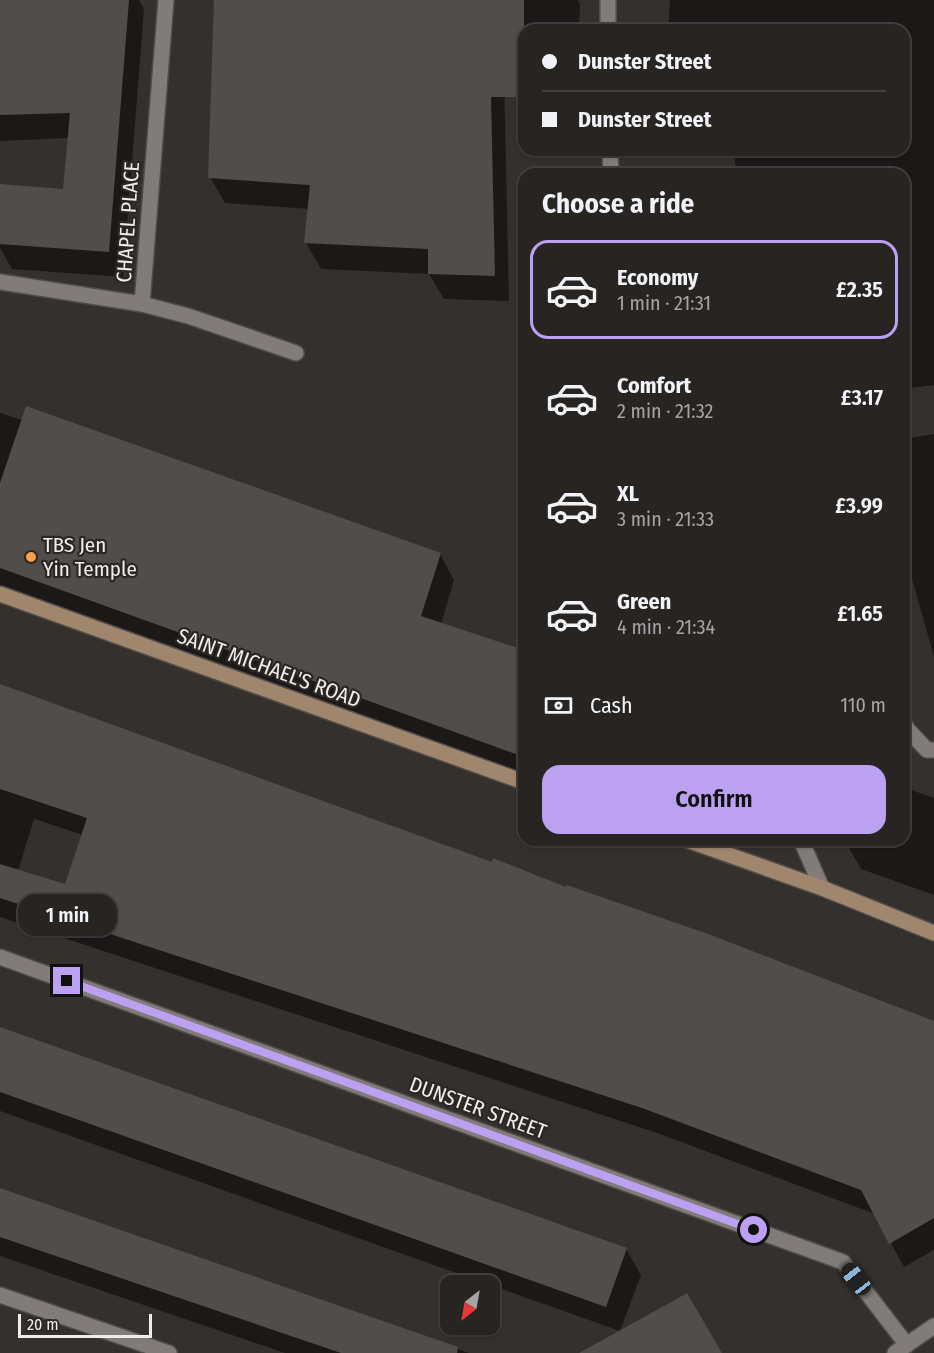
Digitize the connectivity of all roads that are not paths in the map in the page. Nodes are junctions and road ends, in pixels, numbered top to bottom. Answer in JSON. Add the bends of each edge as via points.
{"nodes":[{"id":1,"x":166,"y":0,"type":"edge"},
{"id":2,"x":608,"y":0,"type":"edge"},
{"id":3,"x":608,"y":24,"type":"edge"},
{"id":4,"x":0,"y":282,"type":"edge"},
{"id":5,"x":142,"y":304,"type":"junction"},
{"id":6,"x":296,"y":353,"type":"dead end"},
{"id":7,"x":0,"y":594,"type":"edge"},
{"id":8,"x":910,"y":732,"type":"edge"},
{"id":9,"x":931,"y":750,"type":"edge"},
{"id":10,"x":518,"y":780,"type":"edge"},
{"id":11,"x":707,"y":846,"type":"edge"},
{"id":12,"x":804,"y":846,"type":"edge"},
{"id":13,"x":822,"y":888,"type":"junction"},
{"id":14,"x":934,"y":933,"type":"edge"},
{"id":15,"x":0,"y":957,"type":"edge"},
{"id":16,"x":0,"y":1295,"type":"edge"},
{"id":17,"x":934,"y":1326,"type":"edge"},
{"id":18,"x":901,"y":1349,"type":"edge"},
{"id":19,"x":169,"y":1353,"type":"edge"}],
"edges":[{"from":1,"to":5,"type":"street","name":"CHAPEL PLACE"},
{"from":2,"to":3,"type":"street"},
{"from":4,"to":5,"type":"street","name":"CHAPEL PLACE"},
{"from":5,"to":6,"type":"street"},
{"from":7,"to":10,"type":"street","name":"SAINT MICHAEL'S ROAD"},
{"from":8,"to":9,"type":"street"},
{"from":11,"to":13,"type":"street"},
{"from":12,"to":13,"type":"street"},
{"from":13,"to":14,"type":"street"},
{"from":15,"to":18,"type":"street","name":"DUNSTER STREET","via":[[843,1262]]},
{"from":16,"to":19,"type":"street"},
{"from":17,"to":18,"type":"street"}]}
